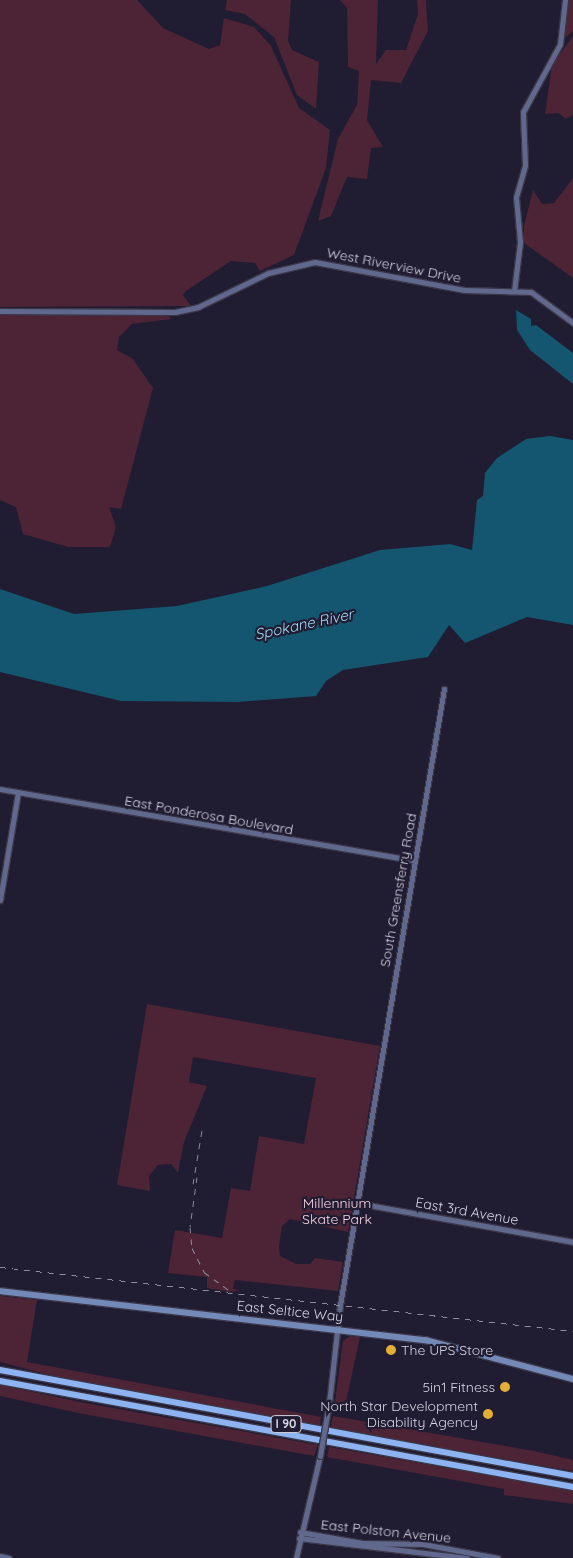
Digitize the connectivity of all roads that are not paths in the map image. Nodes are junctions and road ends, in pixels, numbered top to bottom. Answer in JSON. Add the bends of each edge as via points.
{"nodes":[{"id":1,"x":565,"y":0,"type":"edge"},
{"id":2,"x":514,"y":292,"type":"junction"},
{"id":3,"x":0,"y":311,"type":"edge"},
{"id":4,"x":573,"y":323,"type":"edge"},
{"id":5,"x":444,"y":689,"type":"dead end"},
{"id":6,"x":0,"y":789,"type":"edge"},
{"id":7,"x":18,"y":793,"type":"junction"},
{"id":8,"x":414,"y":861,"type":"junction"},
{"id":9,"x":0,"y":900,"type":"edge"},
{"id":10,"x":357,"y":1203,"type":"junction"},
{"id":11,"x":573,"y":1242,"type":"edge"},
{"id":12,"x":0,"y":1291,"type":"edge"},
{"id":13,"x":336,"y":1329,"type":"junction"},
{"id":14,"x":0,"y":1370,"type":"edge"},
{"id":15,"x":573,"y":1379,"type":"edge"},
{"id":16,"x":0,"y":1381,"type":"edge"},
{"id":17,"x":573,"y":1476,"type":"edge"},
{"id":18,"x":573,"y":1487,"type":"edge"},
{"id":19,"x":300,"y":1535,"type":"junction"},
{"id":20,"x":0,"y":1556,"type":"edge"},
{"id":21,"x":9,"y":1558,"type":"edge"},
{"id":22,"x":296,"y":1558,"type":"edge"},
{"id":23,"x":467,"y":1558,"type":"edge"},
{"id":24,"x":498,"y":1558,"type":"edge"}],
"edges":[{"from":1,"to":2,"type":"street","via":[[560,44],[523,112],[525,166],[516,197],[520,242]]},
{"from":2,"to":3,"type":"street","name":"West Riverview Drive","via":[[464,290],[311,262],[268,273],[198,306],[175,312]]},
{"from":2,"to":4,"type":"street","name":"West Riverview Drive","via":[[536,294]]},
{"from":5,"to":8,"type":"street","name":"South Greensferry Road"},
{"from":6,"to":7,"type":"street","name":"East Ponderosa Boulevard"},
{"from":7,"to":8,"type":"street","name":"East Ponderosa Boulevard"},
{"from":7,"to":9,"type":"street"},
{"from":8,"to":10,"type":"street","name":"South Greensferry Road"},
{"from":10,"to":11,"type":"street","name":"East 3rd Avenue"},
{"from":10,"to":13,"type":"street","name":"South Greensferry Road"},
{"from":12,"to":13,"type":"main road","name":"East Seltice Way"},
{"from":13,"to":15,"type":"main road","name":"East Seltice Way","via":[[446,1344]]},
{"from":13,"to":19,"type":"street","name":"South Greensferry Road","bridge":true,"via":[[330,1403]]},
{"from":14,"to":17,"type":"highway","number":"I 90"},
{"from":16,"to":18,"type":"highway","number":"I 90"},
{"from":19,"to":22,"type":"street","name":"South Greensferry Road"},
{"from":19,"to":23,"type":"street","name":"East Polston Avenue"},
{"from":19,"to":24,"type":"street","name":"East Polston Avenue","via":[[423,1544]]},
{"from":20,"to":21,"type":"street"}]}
